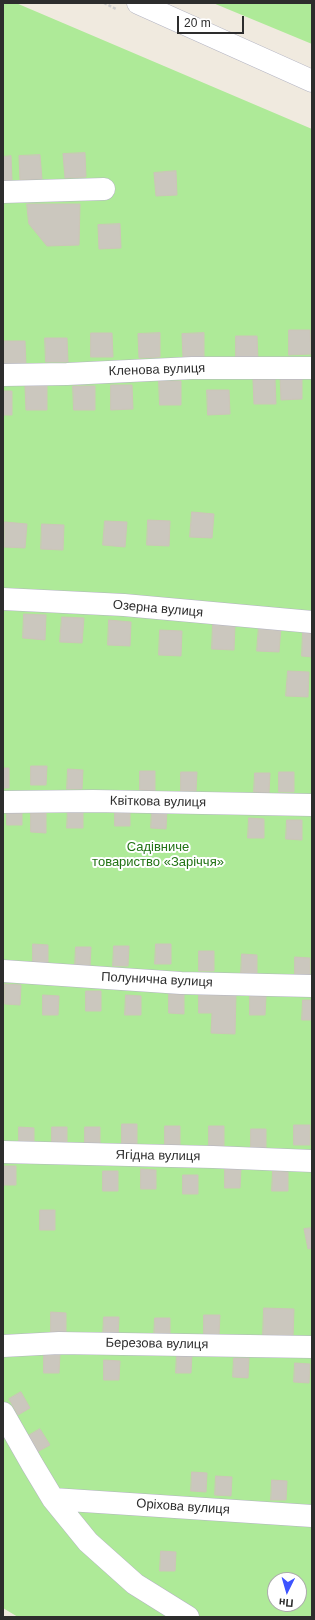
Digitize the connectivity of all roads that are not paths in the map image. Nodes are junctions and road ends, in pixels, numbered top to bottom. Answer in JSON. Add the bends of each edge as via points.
{"nodes":[{"id":1,"x":138,"y":3,"type":"edge"},
{"id":2,"x":312,"y":82,"type":"edge"},
{"id":3,"x":104,"y":189,"type":"dead end"},
{"id":4,"x":3,"y":192,"type":"edge"},
{"id":5,"x":312,"y":368,"type":"edge"},
{"id":6,"x":3,"y":375,"type":"edge"},
{"id":7,"x":3,"y":599,"type":"edge"},
{"id":8,"x":312,"y":622,"type":"edge"},
{"id":9,"x":3,"y":802,"type":"edge"},
{"id":10,"x":312,"y":805,"type":"edge"},
{"id":11,"x":3,"y":971,"type":"edge"},
{"id":12,"x":312,"y":986,"type":"edge"},
{"id":13,"x":3,"y":1152,"type":"edge"},
{"id":14,"x":312,"y":1161,"type":"edge"},
{"id":15,"x":3,"y":1346,"type":"edge"},
{"id":16,"x":312,"y":1347,"type":"edge"},
{"id":17,"x":3,"y":1413,"type":"edge"},
{"id":18,"x":53,"y":1499,"type":"junction"},
{"id":19,"x":312,"y":1516,"type":"edge"},
{"id":20,"x":188,"y":1617,"type":"edge"}],
"edges":[{"from":1,"to":2,"type":"street"},
{"from":3,"to":4,"type":"street"},
{"from":5,"to":6,"type":"street","name":"Кленова вулиця","via":[[192,368]]},
{"from":7,"to":8,"type":"street","name":"Озерна вулиця","via":[[124,605]]},
{"from":9,"to":10,"type":"street","name":"Квіткова вулиця"},
{"from":11,"to":12,"type":"street","name":"Полунична вулиця","via":[[181,983]]},
{"from":13,"to":14,"type":"street","name":"Ягідна вулиця"},
{"from":15,"to":16,"type":"street","name":"Березова вулиця","via":[[59,1343]]},
{"from":17,"to":18,"type":"street"},
{"from":18,"to":19,"type":"street","name":"Оріхова вулиця"},
{"from":18,"to":20,"type":"street","via":[[88,1542],[135,1584]]}]}
